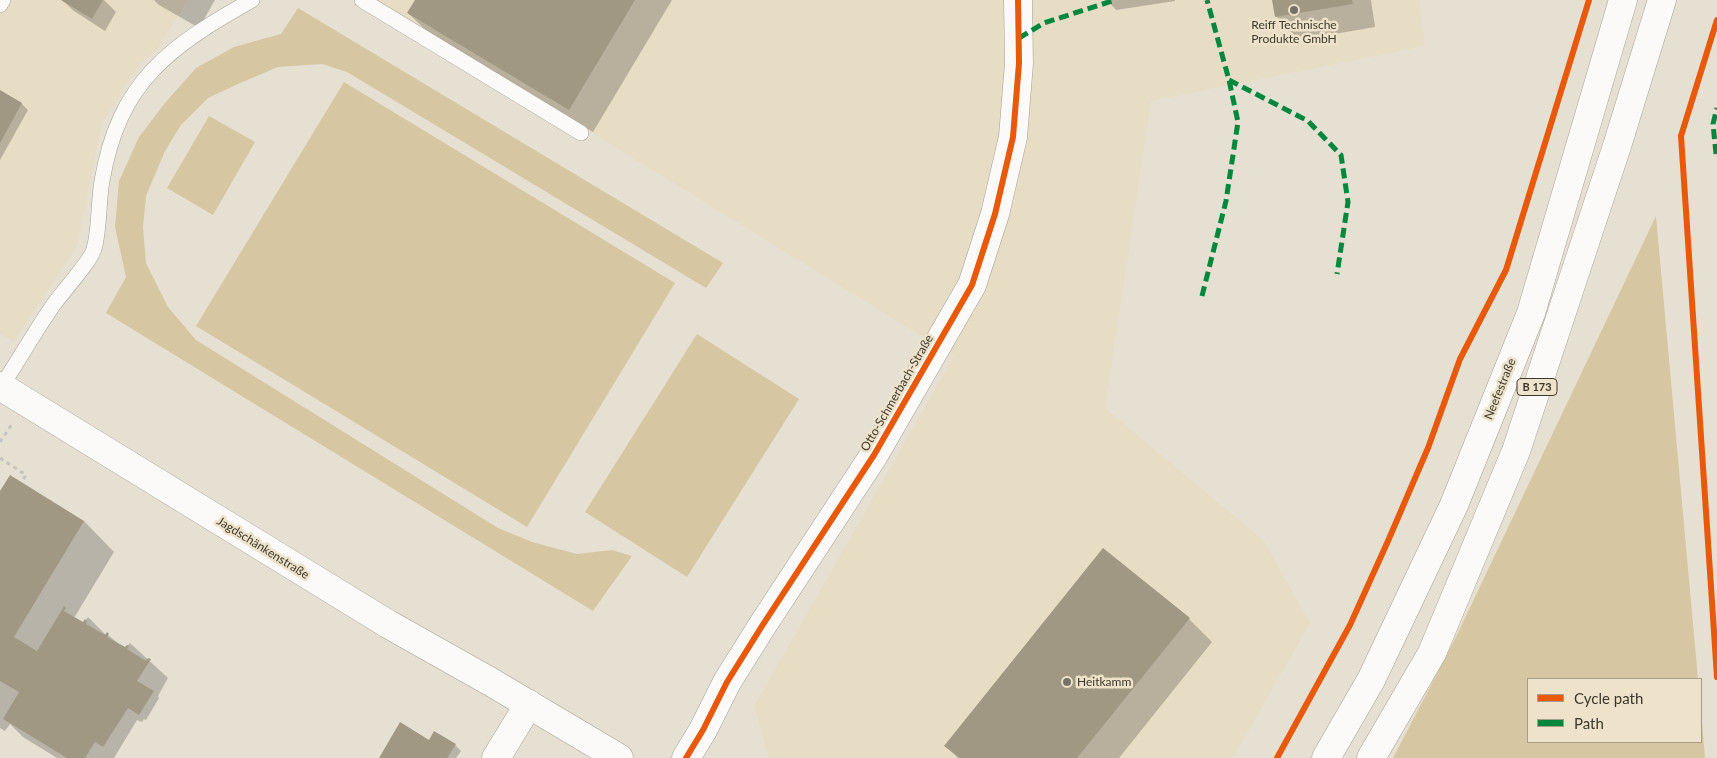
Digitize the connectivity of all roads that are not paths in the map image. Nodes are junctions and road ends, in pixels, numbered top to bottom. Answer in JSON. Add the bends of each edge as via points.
{"nodes":[{"id":1,"x":3,"y":0,"type":"edge"},
{"id":2,"x":252,"y":0,"type":"edge"},
{"id":3,"x":362,"y":0,"type":"edge"},
{"id":4,"x":1018,"y":0,"type":"edge"},
{"id":5,"x":1623,"y":0,"type":"edge"},
{"id":6,"x":1662,"y":0,"type":"edge"},
{"id":7,"x":0,"y":5,"type":"edge"},
{"id":8,"x":581,"y":133,"type":"dead end"},
{"id":9,"x":1,"y":387,"type":"edge"},
{"id":10,"x":529,"y":704,"type":"junction"},
{"id":11,"x":496,"y":758,"type":"edge"},
{"id":12,"x":619,"y":758,"type":"edge"},
{"id":13,"x":686,"y":758,"type":"edge"},
{"id":14,"x":1326,"y":758,"type":"edge"},
{"id":15,"x":1371,"y":758,"type":"edge"}],
"edges":[{"from":1,"to":7,"type":"lane"},
{"from":2,"to":9,"type":"lane","via":[[208,25],[174,50],[134,92],[113,133],[102,181],[94,251],[53,306]]},
{"from":3,"to":8,"type":"lane"},
{"from":4,"to":13,"type":"main road","name":"Otto-Schmerbach-Straße","via":[[1019,63],[1013,137],[995,214],[972,286],[874,455],[727,682]]},
{"from":5,"to":14,"type":"main road","name":"Neefestraße","number":"B 173","via":[[1531,313],[1454,505],[1371,680]]},
{"from":6,"to":15,"type":"main road","number":"B 173","via":[[1516,451],[1432,653]]},
{"from":9,"to":10,"type":"main road","name":"Jagdschänkenstraße","via":[[388,624]]},
{"from":10,"to":11,"type":"main road"},
{"from":10,"to":12,"type":"main road","name":"Jagdschänkenstraße"}]}
